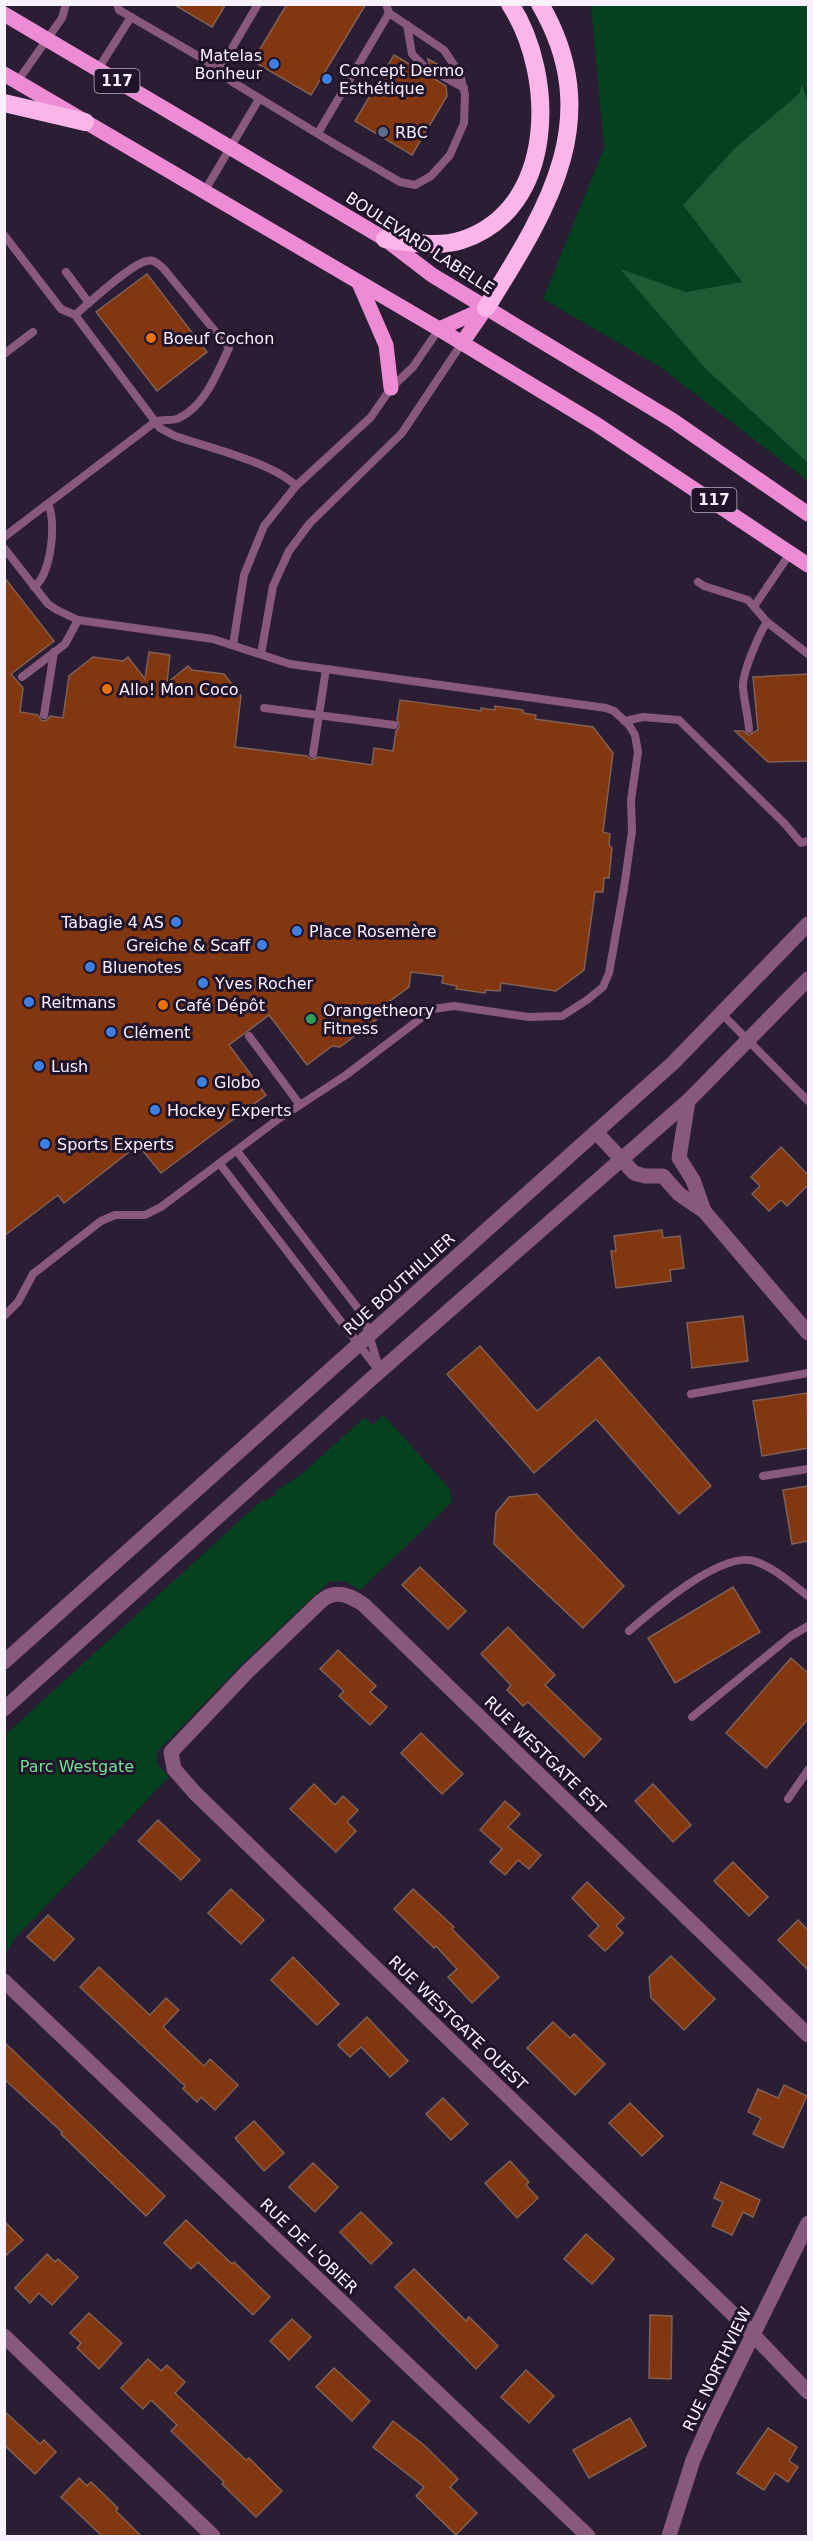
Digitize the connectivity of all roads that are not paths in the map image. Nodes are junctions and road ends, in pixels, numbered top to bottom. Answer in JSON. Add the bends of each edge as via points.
{"nodes":[{"id":1,"x":66,"y":4,"type":"edge"},
{"id":2,"x":117,"y":4,"type":"edge"},
{"id":3,"x":258,"y":4,"type":"edge"},
{"id":4,"x":386,"y":4,"type":"edge"},
{"id":5,"x":510,"y":4,"type":"edge"},
{"id":6,"x":540,"y":4,"type":"edge"},
{"id":7,"x":388,"y":13,"type":"junction"},
{"id":8,"x":4,"y":14,"type":"edge"},
{"id":9,"x":131,"y":17,"type":"junction"},
{"id":10,"x":407,"y":25,"type":"junction"},
{"id":11,"x":47,"y":39,"type":"junction"},
{"id":12,"x":424,"y":66,"type":"dead end"},
{"id":13,"x":98,"y":69,"type":"junction"},
{"id":14,"x":218,"y":72,"type":"junction"},
{"id":15,"x":437,"y":73,"type":"dead end"},
{"id":16,"x":11,"y":78,"type":"edge"},
{"id":17,"x":464,"y":88,"type":"junction"},
{"id":18,"x":259,"y":99,"type":"junction"},
{"id":19,"x":4,"y":103,"type":"edge"},
{"id":20,"x":85,"y":122,"type":"junction"},
{"id":21,"x":318,"y":133,"type":"junction"},
{"id":22,"x":230,"y":148,"type":"junction"},
{"id":23,"x":204,"y":192,"type":"junction"},
{"id":24,"x":4,"y":235,"type":"edge"},
{"id":25,"x":385,"y":240,"type":"junction"},
{"id":26,"x":66,"y":272,"type":"dead end"},
{"id":27,"x":359,"y":283,"type":"junction"},
{"id":28,"x":89,"y":303,"type":"junction"},
{"id":29,"x":486,"y":308,"type":"junction"},
{"id":30,"x":75,"y":315,"type":"junction"},
{"id":31,"x":439,"y":329,"type":"junction"},
{"id":32,"x":33,"y":332,"type":"dead end"},
{"id":33,"x":462,"y":343,"type":"junction"},
{"id":34,"x":4,"y":354,"type":"edge"},
{"id":35,"x":391,"y":388,"type":"junction"},
{"id":36,"x":155,"y":422,"type":"junction"},
{"id":37,"x":296,"y":486,"type":"junction"},
{"id":38,"x":48,"y":504,"type":"junction"},
{"id":39,"x":808,"y":514,"type":"edge"},
{"id":40,"x":4,"y":537,"type":"edge"},
{"id":41,"x":4,"y":548,"type":"edge"},
{"id":42,"x":792,"y":552,"type":"junction"},
{"id":43,"x":808,"y":565,"type":"edge"},
{"id":44,"x":698,"y":582,"type":"dead end"},
{"id":45,"x":34,"y":587,"type":"junction"},
{"id":46,"x":755,"y":605,"type":"junction"},
{"id":47,"x":78,"y":620,"type":"junction"},
{"id":48,"x":767,"y":622,"type":"junction"},
{"id":49,"x":233,"y":645,"type":"junction"},
{"id":50,"x":54,"y":652,"type":"junction"},
{"id":51,"x":261,"y":654,"type":"junction"},
{"id":52,"x":808,"y":654,"type":"edge"},
{"id":53,"x":326,"y":669,"type":"junction"},
{"id":54,"x":22,"y":677,"type":"dead end"},
{"id":55,"x":264,"y":708,"type":"dead end"},
{"id":56,"x":44,"y":715,"type":"dead end"},
{"id":57,"x":319,"y":715,"type":"junction"},
{"id":58,"x":625,"y":721,"type":"junction"},
{"id":59,"x":394,"y":725,"type":"dead end"},
{"id":60,"x":748,"y":729,"type":"dead end"},
{"id":61,"x":313,"y":754,"type":"dead end"},
{"id":62,"x":808,"y":841,"type":"edge"},
{"id":63,"x":808,"y":924,"type":"edge"},
{"id":64,"x":808,"y":979,"type":"edge"},
{"id":65,"x":722,"y":1014,"type":"junction"},
{"id":66,"x":249,"y":1036,"type":"dead end"},
{"id":67,"x":749,"y":1041,"type":"junction"},
{"id":68,"x":688,"y":1101,"type":"junction"},
{"id":69,"x":808,"y":1101,"type":"edge"},
{"id":70,"x":300,"y":1105,"type":"junction"},
{"id":71,"x":596,"y":1132,"type":"junction"},
{"id":72,"x":237,"y":1151,"type":"junction"},
{"id":73,"x":679,"y":1158,"type":"junction"},
{"id":74,"x":622,"y":1161,"type":"junction"},
{"id":75,"x":219,"y":1164,"type":"junction"},
{"id":76,"x":658,"y":1175,"type":"junction"},
{"id":77,"x":704,"y":1211,"type":"junction"},
{"id":78,"x":4,"y":1316,"type":"edge"},
{"id":79,"x":808,"y":1333,"type":"edge"},
{"id":80,"x":364,"y":1339,"type":"junction"},
{"id":81,"x":380,"y":1372,"type":"junction"},
{"id":82,"x":808,"y":1373,"type":"edge"},
{"id":83,"x":691,"y":1394,"type":"dead end"},
{"id":84,"x":808,"y":1469,"type":"edge"},
{"id":85,"x":763,"y":1476,"type":"dead end"},
{"id":86,"x":808,"y":1596,"type":"edge"},
{"id":87,"x":808,"y":1626,"type":"edge"},
{"id":88,"x":629,"y":1631,"type":"dead end"},
{"id":89,"x":4,"y":1662,"type":"edge"},
{"id":90,"x":247,"y":1672,"type":"joint"},
{"id":91,"x":4,"y":1709,"type":"edge"},
{"id":92,"x":692,"y":1717,"type":"dead end"},
{"id":93,"x":808,"y":1770,"type":"edge"},
{"id":94,"x":788,"y":1799,"type":"dead end"},
{"id":95,"x":4,"y":1981,"type":"edge"},
{"id":96,"x":808,"y":2035,"type":"edge"},
{"id":97,"x":808,"y":2223,"type":"edge"},
{"id":98,"x":4,"y":2336,"type":"edge"},
{"id":99,"x":754,"y":2336,"type":"junction"},
{"id":100,"x":808,"y":2392,"type":"edge"},
{"id":101,"x":213,"y":2536,"type":"edge"},
{"id":102,"x":588,"y":2536,"type":"edge"},
{"id":103,"x":669,"y":2536,"type":"edge"}],
"edges":[{"from":1,"to":11,"type":"lane","via":[[62,18]]},
{"from":2,"to":9,"type":"lane","via":[[119,10]]},
{"from":3,"to":14,"type":"lane"},
{"from":4,"to":7,"type":"lane"},
{"from":5,"to":25,"type":"highway","via":[[530,43],[541,90],[537,146],[522,187],[492,225],[468,238],[439,244]]},
{"from":6,"to":29,"type":"highway","via":[[553,30],[566,78],[568,120],[564,152],[542,214]]},
{"from":7,"to":10,"type":"lane"},
{"from":7,"to":21,"type":"lane"},
{"from":8,"to":11,"type":"main road","name":"BOULEVARD LABELLE","number":"117"},
{"from":9,"to":13,"type":"lane"},
{"from":9,"to":14,"type":"lane","via":[[205,60]]},
{"from":10,"to":12,"type":"lane","via":[[412,54]]},
{"from":10,"to":17,"type":"lane","via":[[444,50]]},
{"from":11,"to":13,"type":"main road","name":"BOULEVARD LABELLE","number":"117"},
{"from":11,"to":16,"type":"lane"},
{"from":13,"to":22,"type":"main road","name":"BOULEVARD LABELLE","number":"117"},
{"from":14,"to":18,"type":"lane"},
{"from":15,"to":17,"type":"lane"},
{"from":16,"to":20,"type":"main road","number":"117"},
{"from":17,"to":21,"type":"lane","via":[[464,123],[450,154],[431,176],[415,184],[400,182]]},
{"from":18,"to":21,"type":"lane"},
{"from":18,"to":22,"type":"lane"},
{"from":19,"to":20,"type":"highway"},
{"from":20,"to":23,"type":"main road","number":"117"},
{"from":22,"to":23,"type":"lane"},
{"from":22,"to":25,"type":"main road","name":"BOULEVARD LABELLE","number":"117"},
{"from":23,"to":27,"type":"main road","number":"117"},
{"from":24,"to":30,"type":"lane","via":[[61,309]]},
{"from":25,"to":29,"type":"main road","name":"BOULEVARD LABELLE","number":"117"},
{"from":26,"to":28,"type":"lane"},
{"from":27,"to":31,"type":"main road","number":"117"},
{"from":27,"to":35,"type":"main road","via":[[386,345]]},
{"from":28,"to":30,"type":"lane"},
{"from":28,"to":36,"type":"lane","via":[[134,267],[154,261],[229,348],[202,399],[181,417]]},
{"from":29,"to":31,"type":"main road"},
{"from":29,"to":33,"type":"main road"},
{"from":29,"to":39,"type":"main road","name":"BOULEVARD LABELLE","number":"117","via":[[672,420]]},
{"from":30,"to":36,"type":"lane"},
{"from":31,"to":33,"type":"main road","number":"117"},
{"from":31,"to":35,"type":"lane","via":[[413,367]]},
{"from":32,"to":34,"type":"lane"},
{"from":33,"to":42,"type":"main road","number":"117","via":[[606,430]]},
{"from":33,"to":51,"type":"lane","via":[[402,433],[310,523],[289,551],[273,586]]},
{"from":35,"to":37,"type":"lane","via":[[363,425]]},
{"from":36,"to":37,"type":"lane","via":[[175,436],[270,469]]},
{"from":36,"to":38,"type":"lane"},
{"from":37,"to":49,"type":"lane","via":[[264,526],[250,556]]},
{"from":38,"to":40,"type":"lane"},
{"from":38,"to":45,"type":"lane","via":[[53,527],[45,574]]},
{"from":41,"to":45,"type":"lane"},
{"from":42,"to":43,"type":"main road","number":"117"},
{"from":42,"to":46,"type":"lane"},
{"from":44,"to":46,"type":"lane"},
{"from":45,"to":47,"type":"lane","via":[[57,610]]},
{"from":46,"to":48,"type":"lane"},
{"from":47,"to":49,"type":"lane"},
{"from":47,"to":50,"type":"lane","via":[[68,640]]},
{"from":48,"to":52,"type":"lane"},
{"from":48,"to":60,"type":"lane","via":[[756,641],[742,685]]},
{"from":49,"to":51,"type":"lane"},
{"from":50,"to":54,"type":"lane"},
{"from":50,"to":56,"type":"lane"},
{"from":51,"to":53,"type":"lane","via":[[290,664]]},
{"from":53,"to":57,"type":"lane"},
{"from":53,"to":58,"type":"lane","via":[[606,708]]},
{"from":55,"to":57,"type":"lane"},
{"from":57,"to":59,"type":"lane"},
{"from":57,"to":61,"type":"lane"},
{"from":58,"to":62,"type":"lane","via":[[643,717],[679,720],[801,843]]},
{"from":58,"to":70,"type":"lane","via":[[635,735],[638,752],[631,800],[632,831],[609,973],[603,987],[562,1016],[529,1017],[454,1006],[433,1009]]},
{"from":63,"to":65,"type":"street","name":"RUE BOUTHILLIER"},
{"from":64,"to":67,"type":"street"},
{"from":65,"to":67,"type":"lane"},
{"from":65,"to":71,"type":"street","name":"RUE BOUTHILLIER"},
{"from":66,"to":70,"type":"lane"},
{"from":67,"to":68,"type":"street"},
{"from":67,"to":69,"type":"lane"},
{"from":68,"to":73,"type":"street"},
{"from":68,"to":74,"type":"street"},
{"from":70,"to":72,"type":"lane"},
{"from":71,"to":74,"type":"street"},
{"from":71,"to":80,"type":"street","name":"RUE BOUTHILLIER"},
{"from":72,"to":75,"type":"lane"},
{"from":72,"to":80,"type":"lane","via":[[363,1315]]},
{"from":73,"to":76,"type":"street","via":[[667,1163]]},
{"from":73,"to":77,"type":"street","via":[[693,1180]]},
{"from":74,"to":76,"type":"street","via":[[640,1175]]},
{"from":74,"to":81,"type":"street"},
{"from":75,"to":78,"type":"lane","via":[[153,1212],[115,1215],[101,1221],[33,1274],[18,1302]]},
{"from":75,"to":80,"type":"lane"},
{"from":76,"to":77,"type":"street"},
{"from":77,"to":79,"type":"street"},
{"from":80,"to":81,"type":"lane"},
{"from":80,"to":81,"type":"lane"},
{"from":80,"to":89,"type":"street","name":"RUE BOUTHILLIER"},
{"from":81,"to":91,"type":"street"},
{"from":82,"to":83,"type":"lane"},
{"from":84,"to":85,"type":"lane"},
{"from":86,"to":88,"type":"lane","via":[[782,1576],[754,1561],[739,1559],[667,1598]]},
{"from":87,"to":92,"type":"lane"},
{"from":90,"to":96,"type":"street","name":"RUE WESTGATE EST","via":[[325,1598],[340,1594],[356,1600]]},
{"from":90,"to":99,"type":"street","name":"RUE WESTGATE OUEST","via":[[173,1749],[170,1759],[179,1776]]},
{"from":93,"to":94,"type":"lane"},
{"from":95,"to":102,"type":"street","name":"RUE DE L'OBIER"},
{"from":97,"to":99,"type":"street","name":"RUE NORTHVIEW"},
{"from":98,"to":101,"type":"street"},
{"from":99,"to":100,"type":"street","name":"RUE WESTGATE OUEST"},
{"from":99,"to":103,"type":"street","name":"RUE NORTHVIEW","via":[[701,2440]]}]}
